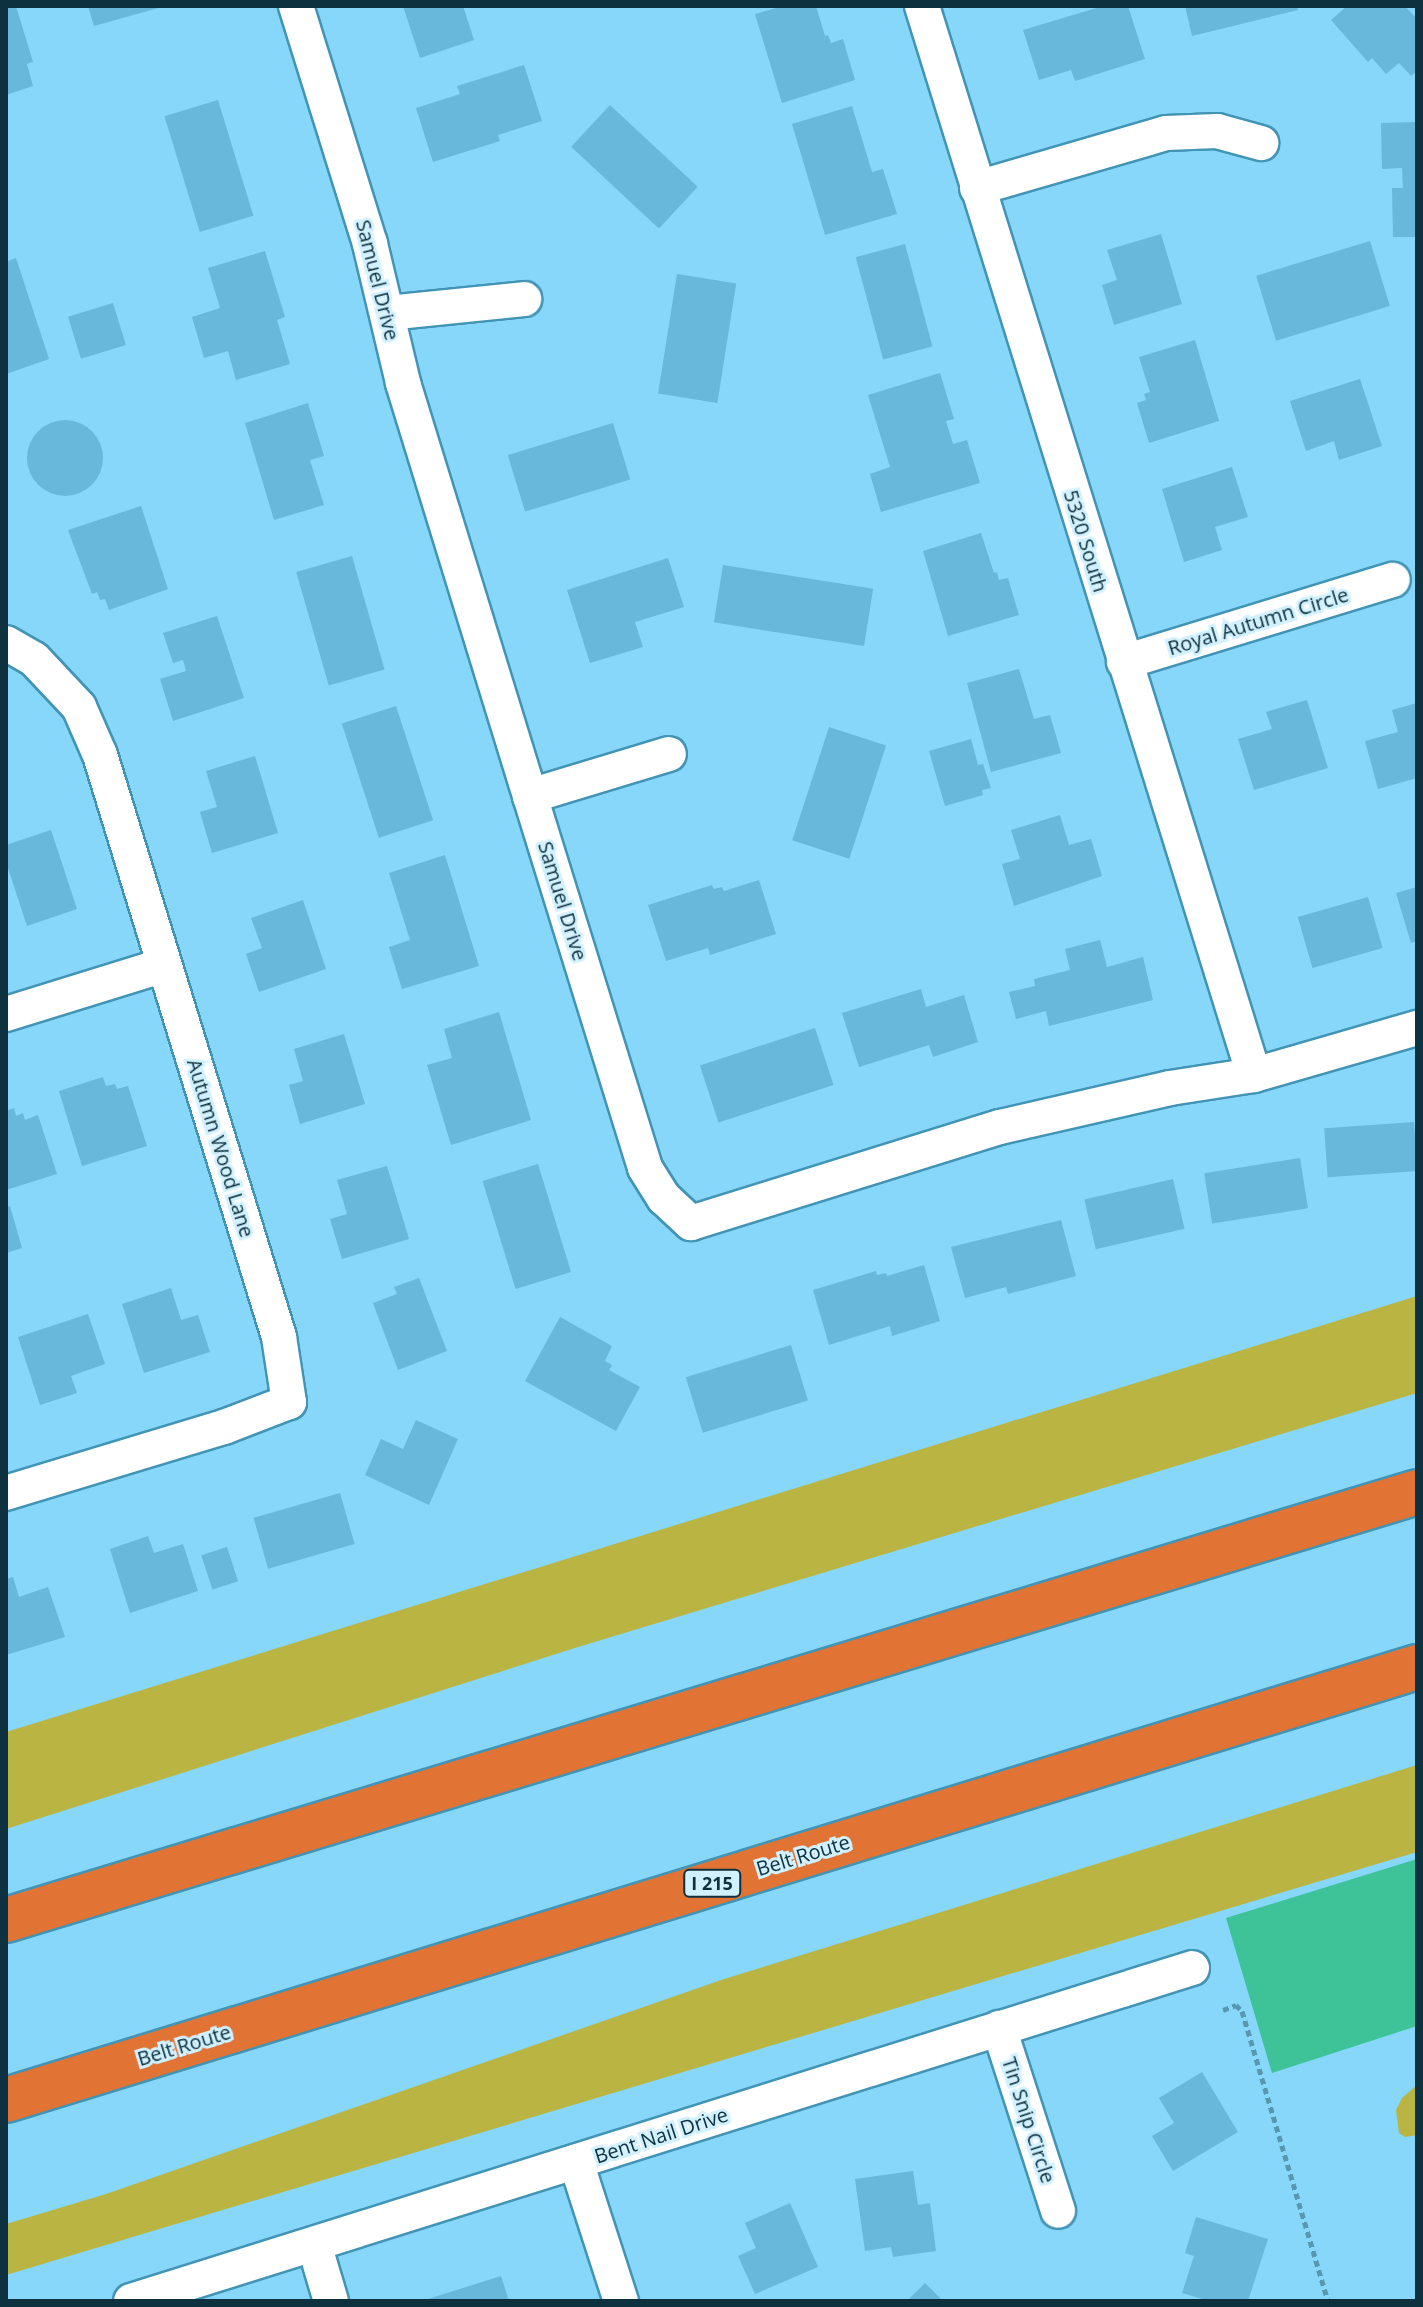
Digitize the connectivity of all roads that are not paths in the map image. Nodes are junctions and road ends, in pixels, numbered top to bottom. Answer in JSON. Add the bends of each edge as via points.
{"nodes":[{"id":1,"x":296,"y":6,"type":"edge"},
{"id":2,"x":922,"y":6,"type":"edge"},
{"id":3,"x":1261,"y":143,"type":"dead end"},
{"id":4,"x":977,"y":188,"type":"junction"},
{"id":5,"x":524,"y":299,"type":"dead end"},
{"id":6,"x":387,"y":313,"type":"junction"},
{"id":7,"x":1393,"y":580,"type":"dead end"},
{"id":8,"x":6,"y":643,"type":"edge"},
{"id":9,"x":1124,"y":662,"type":"junction"},
{"id":10,"x":669,"y":754,"type":"dead end"},
{"id":11,"x":530,"y":796,"type":"junction"},
{"id":12,"x":164,"y":965,"type":"junction"},
{"id":13,"x":6,"y":1014,"type":"edge"},
{"id":14,"x":1417,"y":1028,"type":"edge"},
{"id":15,"x":1254,"y":1075,"type":"junction"},
{"id":16,"x":1417,"y":1492,"type":"edge"},
{"id":17,"x":6,"y":1493,"type":"edge"},
{"id":18,"x":1417,"y":1667,"type":"edge"},
{"id":19,"x":6,"y":1920,"type":"edge"},
{"id":20,"x":1192,"y":1968,"type":"dead end"},
{"id":21,"x":999,"y":2028,"type":"junction"},
{"id":22,"x":6,"y":2100,"type":"edge"},
{"id":23,"x":576,"y":2162,"type":"junction"},
{"id":24,"x":1058,"y":2211,"type":"dead end"},
{"id":25,"x":314,"y":2244,"type":"junction"},
{"id":26,"x":131,"y":2301,"type":"edge"},
{"id":27,"x":331,"y":2301,"type":"edge"},
{"id":28,"x":621,"y":2301,"type":"edge"}],
"edges":[{"from":1,"to":6,"type":"street","name":"Samuel Drive"},
{"from":2,"to":4,"type":"street","name":"5320 South"},
{"from":3,"to":4,"type":"street","via":[[1217,131],[1166,133]]},
{"from":4,"to":9,"type":"street","name":"5320 South"},
{"from":5,"to":6,"type":"street"},
{"from":6,"to":11,"type":"street","name":"Samuel Drive","via":[[403,383]]},
{"from":7,"to":9,"type":"street","name":"Royal Autumn Circle"},
{"from":8,"to":12,"type":"street","name":"Autumn Wood Lane","via":[[34,659],[79,707],[100,755]]},
{"from":9,"to":15,"type":"street","name":"5320 South"},
{"from":10,"to":11,"type":"street"},
{"from":11,"to":15,"type":"street","name":"Samuel Drive","via":[[645,1168],[664,1198],[691,1223],[1000,1127],[1170,1088]]},
{"from":12,"to":13,"type":"street"},
{"from":12,"to":17,"type":"street","name":"Autumn Wood Lane","via":[[279,1337],[289,1402]]},
{"from":14,"to":15,"type":"street"},
{"from":16,"to":19,"type":"highway"},
{"from":18,"to":22,"type":"highway","name":"Belt Route","number":"I 215"},
{"from":20,"to":21,"type":"street","name":"Bent Nail Drive"},
{"from":21,"to":23,"type":"street","name":"Bent Nail Drive"},
{"from":21,"to":24,"type":"street","name":"Tin Snip Circle"},
{"from":23,"to":25,"type":"street","name":"Bent Nail Drive"},
{"from":23,"to":28,"type":"street"},
{"from":25,"to":26,"type":"street","name":"Bent Nail Drive"},
{"from":25,"to":27,"type":"street"}]}
